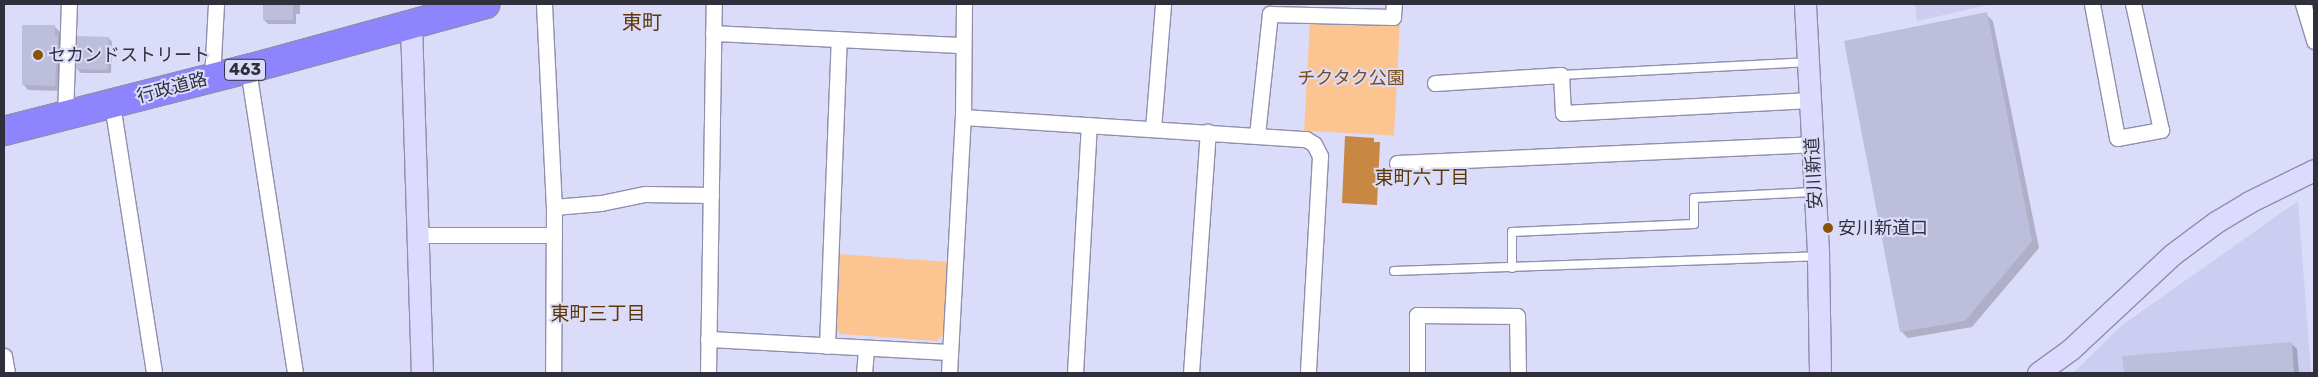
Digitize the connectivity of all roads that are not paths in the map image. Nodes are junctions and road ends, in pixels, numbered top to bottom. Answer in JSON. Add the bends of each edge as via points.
{"nodes":[{"id":1,"x":69,"y":4,"type":"edge"},
{"id":2,"x":216,"y":4,"type":"edge"},
{"id":3,"x":482,"y":4,"type":"edge"},
{"id":4,"x":544,"y":4,"type":"edge"},
{"id":5,"x":714,"y":4,"type":"edge"},
{"id":6,"x":964,"y":4,"type":"edge"},
{"id":7,"x":1163,"y":4,"type":"edge"},
{"id":8,"x":1394,"y":4,"type":"edge"},
{"id":9,"x":1805,"y":4,"type":"edge"},
{"id":10,"x":2092,"y":4,"type":"edge"},
{"id":11,"x":2133,"y":4,"type":"edge"},
{"id":12,"x":2303,"y":4,"type":"edge"},
{"id":13,"x":410,"y":25,"type":"junction"},
{"id":14,"x":713,"y":33,"type":"junction"},
{"id":15,"x":2313,"y":34,"type":"edge"},
{"id":16,"x":839,"y":39,"type":"junction"},
{"id":17,"x":962,"y":45,"type":"junction"},
{"id":18,"x":1808,"y":62,"type":"junction"},
{"id":19,"x":248,"y":69,"type":"junction"},
{"id":20,"x":1561,"y":75,"type":"junction"},
{"id":21,"x":212,"y":78,"type":"junction"},
{"id":22,"x":1435,"y":83,"type":"dead end"},
{"id":23,"x":1812,"y":100,"type":"junction"},
{"id":24,"x":112,"y":104,"type":"junction"},
{"id":25,"x":65,"y":116,"type":"junction"},
{"id":26,"x":963,"y":117,"type":"junction"},
{"id":27,"x":1089,"y":125,"type":"junction"},
{"id":28,"x":1153,"y":129,"type":"junction"},
{"id":29,"x":4,"y":131,"type":"edge"},
{"id":30,"x":1208,"y":132,"type":"junction"},
{"id":31,"x":1257,"y":136,"type":"junction"},
{"id":32,"x":1812,"y":144,"type":"junction"},
{"id":33,"x":1397,"y":163,"type":"dead end"},
{"id":34,"x":2314,"y":170,"type":"edge"},
{"id":35,"x":1814,"y":192,"type":"junction"},
{"id":36,"x":711,"y":195,"type":"junction"},
{"id":37,"x":554,"y":207,"type":"junction"},
{"id":38,"x":419,"y":235,"type":"junction"},
{"id":39,"x":554,"y":235,"type":"junction"},
{"id":40,"x":1818,"y":256,"type":"junction"},
{"id":41,"x":1512,"y":268,"type":"junction"},
{"id":42,"x":1394,"y":271,"type":"dead end"},
{"id":43,"x":708,"y":339,"type":"junction"},
{"id":44,"x":827,"y":346,"type":"junction"},
{"id":45,"x":866,"y":348,"type":"junction"},
{"id":46,"x":950,"y":352,"type":"junction"},
{"id":47,"x":4,"y":356,"type":"edge"},
{"id":48,"x":7,"y":373,"type":"edge"},
{"id":49,"x":154,"y":373,"type":"edge"},
{"id":50,"x":295,"y":373,"type":"edge"},
{"id":51,"x":422,"y":373,"type":"edge"},
{"id":52,"x":552,"y":373,"type":"edge"},
{"id":53,"x":708,"y":373,"type":"edge"},
{"id":54,"x":864,"y":373,"type":"edge"},
{"id":55,"x":949,"y":373,"type":"edge"},
{"id":56,"x":1075,"y":373,"type":"edge"},
{"id":57,"x":1191,"y":373,"type":"edge"},
{"id":58,"x":1308,"y":373,"type":"edge"},
{"id":59,"x":1417,"y":373,"type":"edge"},
{"id":60,"x":1518,"y":373,"type":"edge"},
{"id":61,"x":1820,"y":373,"type":"edge"},
{"id":62,"x":2038,"y":373,"type":"edge"}],
"edges":[{"from":1,"to":25,"type":"street"},
{"from":2,"to":21,"type":"street"},
{"from":3,"to":13,"type":"highway","name":"行政道路","number":"463"},
{"from":4,"to":37,"type":"street"},
{"from":5,"to":14,"type":"street"},
{"from":6,"to":17,"type":"street"},
{"from":7,"to":28,"type":"street"},
{"from":8,"to":31,"type":"street","via":[[1393,17],[1270,14]]},
{"from":9,"to":18,"type":"street","name":"安川新道"},
{"from":10,"to":11,"type":"street","via":[[2117,138],[2161,130]]},
{"from":12,"to":15,"type":"street"},
{"from":13,"to":19,"type":"highway","name":"行政道路","number":"463"},
{"from":13,"to":38,"type":"street"},
{"from":14,"to":16,"type":"street"},
{"from":14,"to":36,"type":"street"},
{"from":16,"to":17,"type":"street"},
{"from":16,"to":44,"type":"street"},
{"from":17,"to":26,"type":"street"},
{"from":18,"to":20,"type":"lane"},
{"from":18,"to":23,"type":"street","name":"安川新道"},
{"from":19,"to":21,"type":"highway","name":"行政道路","number":"463"},
{"from":19,"to":50,"type":"street"},
{"from":20,"to":22,"type":"street"},
{"from":20,"to":23,"type":"street","via":[[1563,113]]},
{"from":21,"to":24,"type":"highway","name":"行政道路","number":"463"},
{"from":23,"to":32,"type":"street","name":"安川新道"},
{"from":24,"to":25,"type":"highway","name":"行政道路","number":"463"},
{"from":24,"to":49,"type":"street"},
{"from":25,"to":29,"type":"highway","name":"行政道路","number":"463"},
{"from":26,"to":27,"type":"street"},
{"from":26,"to":46,"type":"street"},
{"from":27,"to":28,"type":"street"},
{"from":27,"to":56,"type":"street"},
{"from":28,"to":30,"type":"street"},
{"from":30,"to":31,"type":"street"},
{"from":30,"to":57,"type":"street"},
{"from":31,"to":58,"type":"street","via":[[1306,138],[1314,144],[1320,156]]},
{"from":32,"to":33,"type":"street"},
{"from":32,"to":35,"type":"street","name":"安川新道"},
{"from":34,"to":62,"type":"street","via":[[2216,222],[2173,254],[2071,349]]},
{"from":35,"to":40,"type":"street","name":"安川新道"},
{"from":35,"to":41,"type":"lane","via":[[1694,198],[1694,224],[1512,232]]},
{"from":36,"to":37,"type":"street","via":[[644,194],[601,204]]},
{"from":36,"to":43,"type":"street"},
{"from":37,"to":39,"type":"street"},
{"from":38,"to":39,"type":"street"},
{"from":38,"to":51,"type":"street"},
{"from":39,"to":52,"type":"street"},
{"from":40,"to":41,"type":"lane"},
{"from":40,"to":61,"type":"street","name":"安川新道"},
{"from":41,"to":42,"type":"lane"},
{"from":43,"to":44,"type":"street"},
{"from":43,"to":53,"type":"street"},
{"from":44,"to":45,"type":"street"},
{"from":45,"to":46,"type":"street"},
{"from":45,"to":54,"type":"street"},
{"from":46,"to":55,"type":"street"},
{"from":47,"to":48,"type":"street"},
{"from":59,"to":60,"type":"street","via":[[1417,316],[1517,316]]}]}
